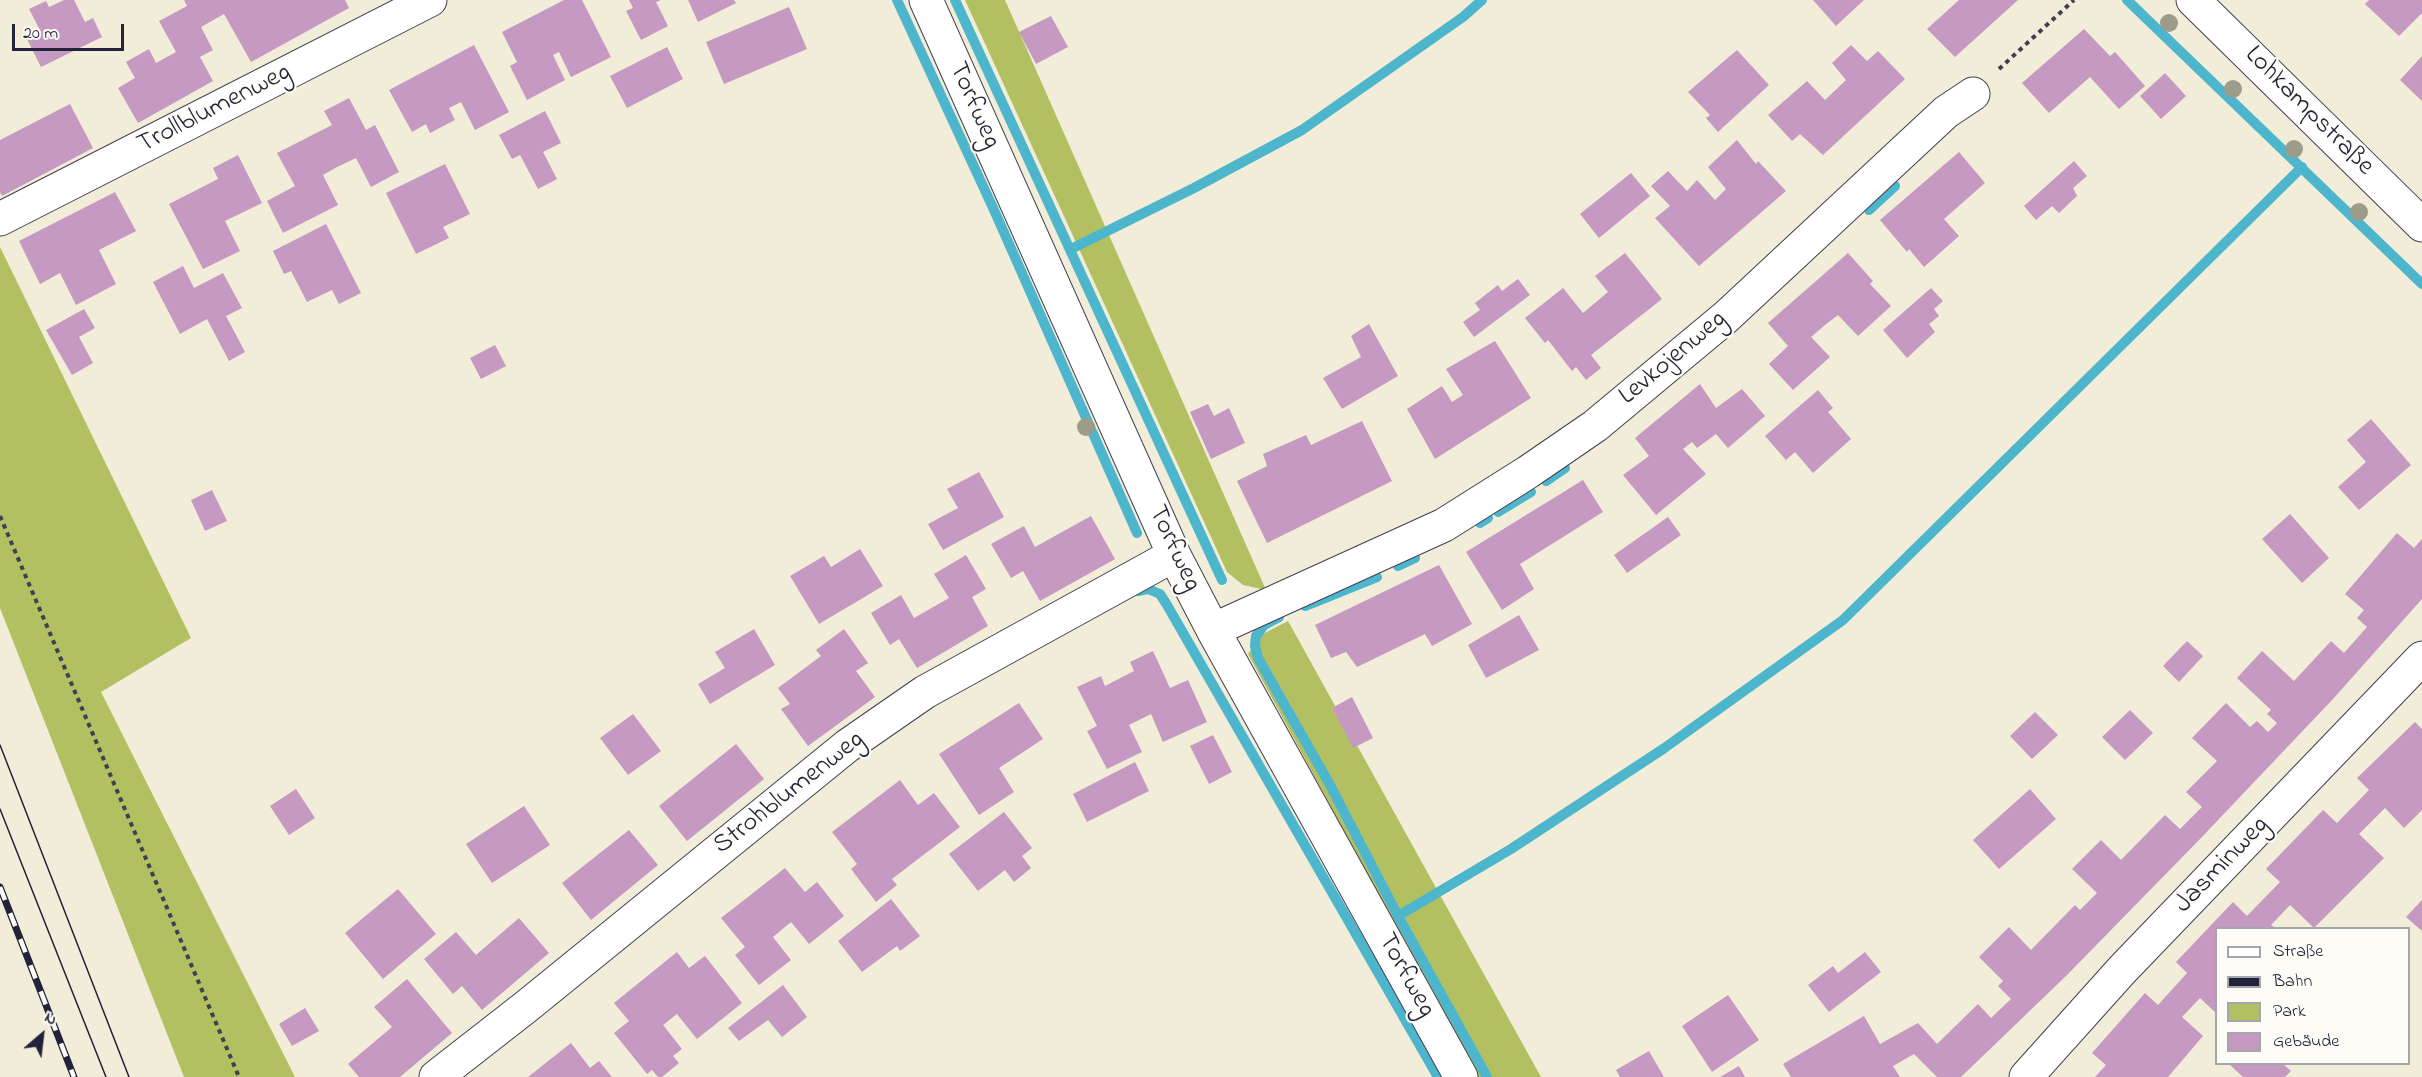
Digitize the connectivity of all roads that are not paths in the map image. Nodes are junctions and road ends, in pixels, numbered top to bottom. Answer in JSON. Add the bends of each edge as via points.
{"nodes":[{"id":1,"x":430,"y":0,"type":"edge"},
{"id":2,"x":926,"y":0,"type":"edge"},
{"id":3,"x":2193,"y":0,"type":"edge"},
{"id":4,"x":1960,"y":103,"type":"road end"},
{"id":5,"x":0,"y":219,"type":"edge"},
{"id":6,"x":2422,"y":225,"type":"edge"},
{"id":7,"x":1174,"y":555,"type":"junction"},
{"id":8,"x":1213,"y":630,"type":"junction"},
{"id":9,"x":2422,"y":658,"type":"edge"},
{"id":10,"x":436,"y":1077,"type":"edge"},
{"id":11,"x":1461,"y":1077,"type":"edge"},
{"id":12,"x":2026,"y":1077,"type":"edge"}],
"edges":[{"from":1,"to":5,"type":"street","name":"Trollblumenweg"},
{"from":2,"to":7,"type":"street","name":"Torfweg"},
{"from":3,"to":6,"type":"street","name":"Lohkampstraße"},
{"from":4,"to":8,"type":"street","name":"Levkojenweg","via":[[1726,317],[1589,430],[1450,522]]},
{"from":7,"to":8,"type":"street","name":"Torfweg"},
{"from":7,"to":10,"type":"street","name":"Strohblumenweg","via":[[925,692],[847,746]]},
{"from":8,"to":11,"type":"street","name":"Torfweg"},
{"from":9,"to":12,"type":"street","name":"Jasminweg","via":[[2122,970]]}]}
